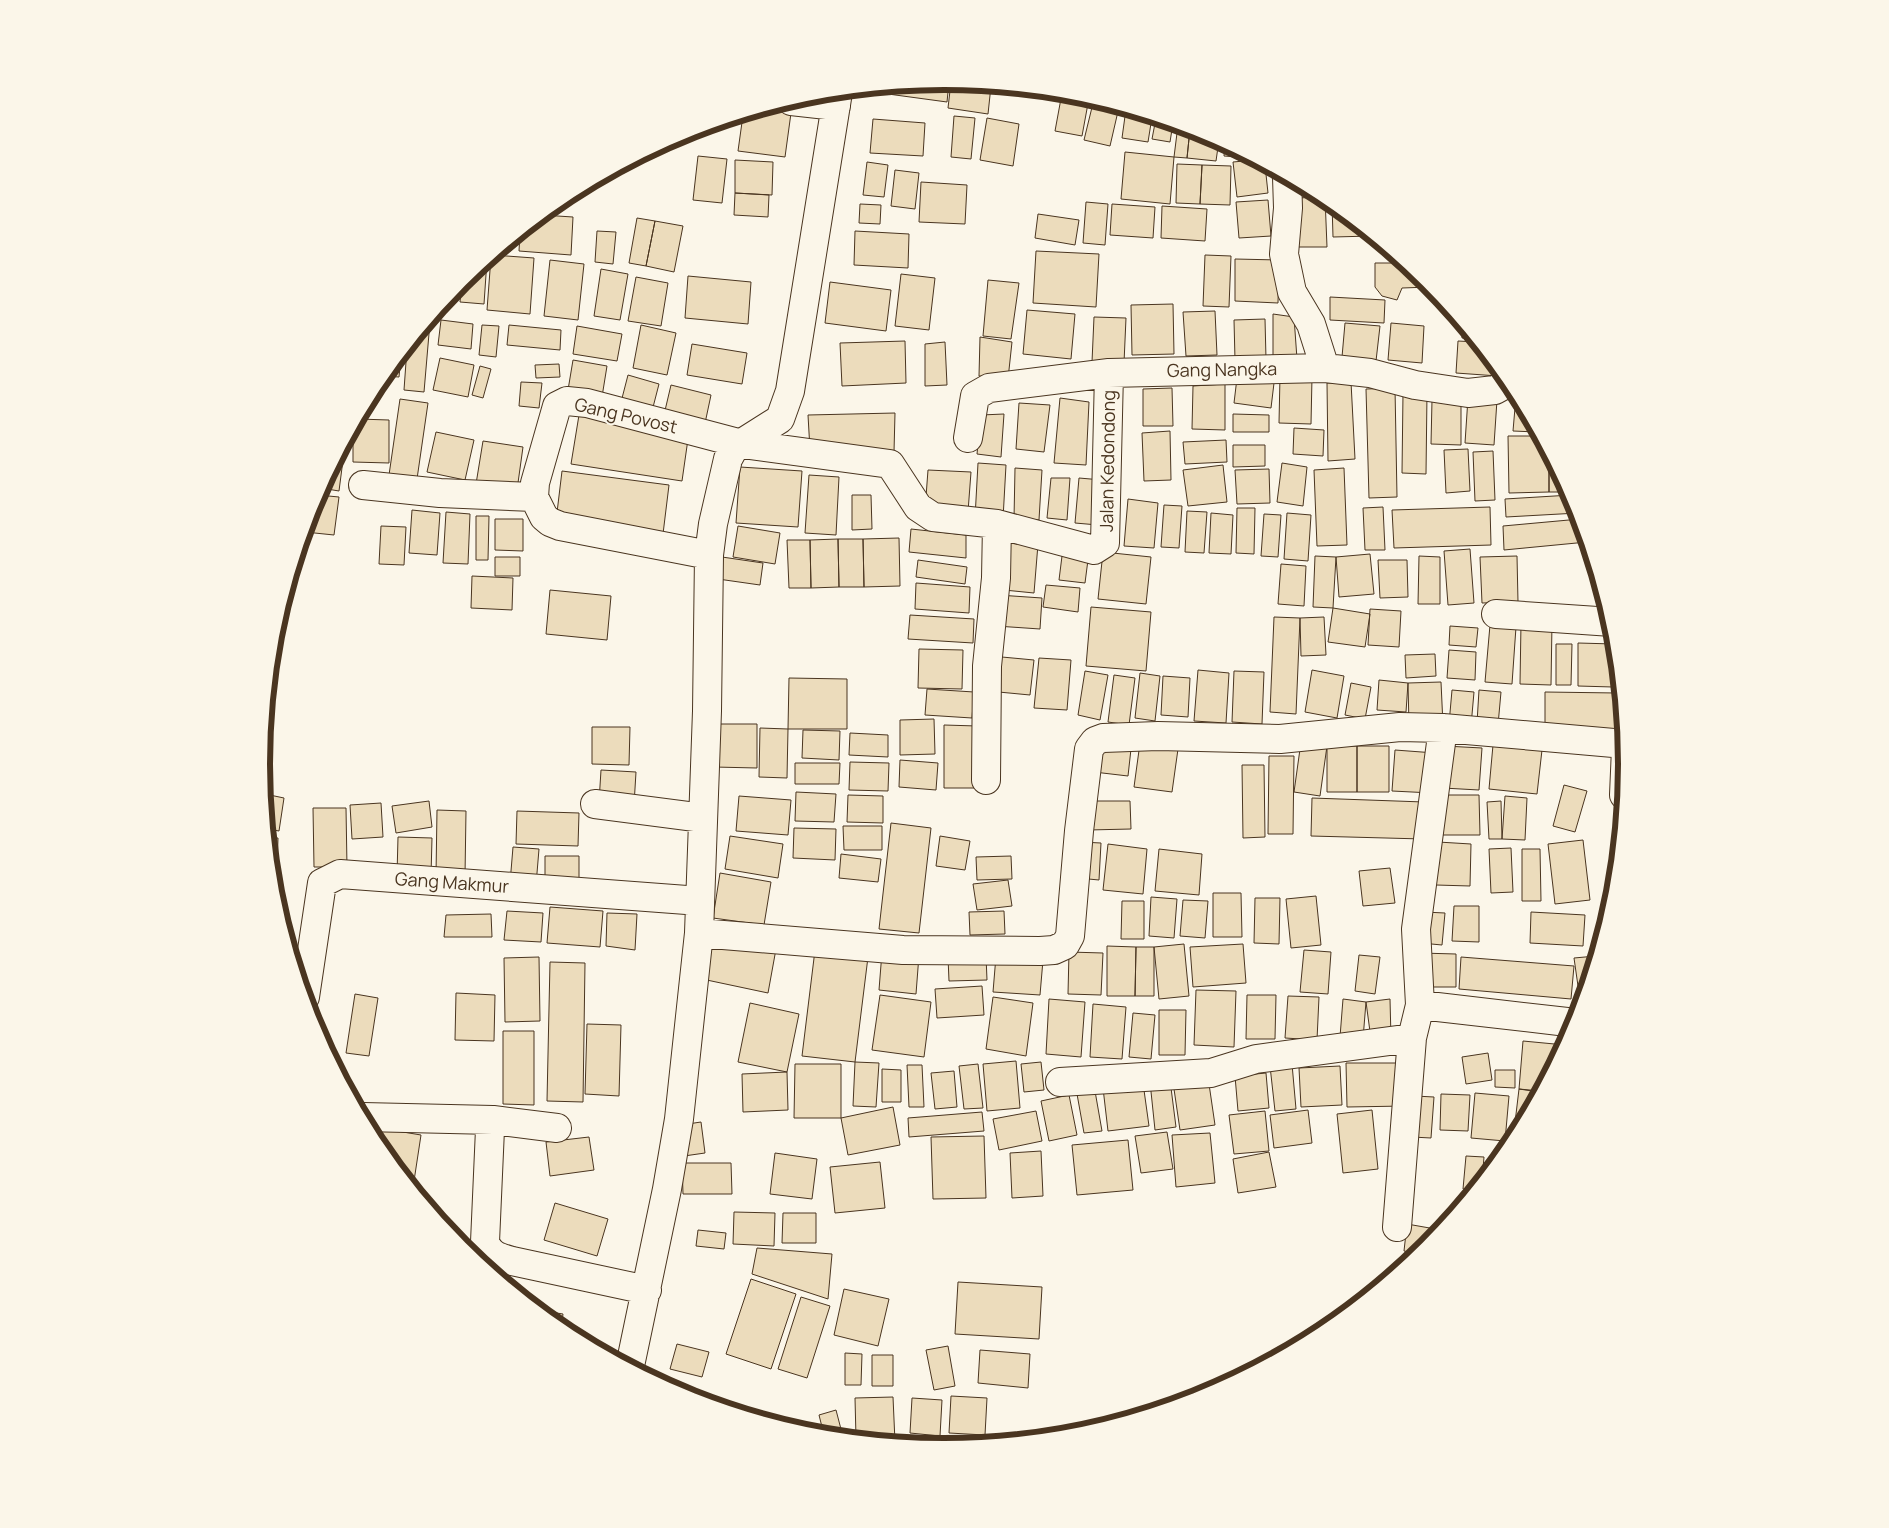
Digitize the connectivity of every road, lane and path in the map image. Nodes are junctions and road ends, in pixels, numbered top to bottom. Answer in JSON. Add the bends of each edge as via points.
{"nodes":[{"id":1,"x":837,"y":99,"type":"edge"},
{"id":2,"x":1287,"y":183,"type":"edge"},
{"id":3,"x":1325,"y":368,"type":"junction"},
{"id":4,"x":1109,"y":373,"type":"junction"},
{"id":5,"x":1502,"y":386,"type":"edge"},
{"id":6,"x":968,"y":438,"type":"dead end"},
{"id":7,"x":742,"y":444,"type":"junction"},
{"id":8,"x":362,"y":485,"type":"dead end"},
{"id":9,"x":534,"y":497,"type":"junction"},
{"id":10,"x":997,"y":524,"type":"junction"},
{"id":11,"x":709,"y":555,"type":"junction"},
{"id":12,"x":1496,"y":614,"type":"dead end"},
{"id":13,"x":1603,"y":621,"type":"edge"},
{"id":14,"x":1443,"y":728,"type":"junction"},
{"id":15,"x":1618,"y":743,"type":"edge"},
{"id":16,"x":986,"y":780,"type":"dead end"},
{"id":17,"x":595,"y":804,"type":"dead end"},
{"id":18,"x":703,"y":818,"type":"junction"},
{"id":19,"x":700,"y":901,"type":"junction"},
{"id":20,"x":699,"y":933,"type":"junction"},
{"id":21,"x":306,"y":980,"type":"edge"},
{"id":22,"x":1420,"y":1005,"type":"junction"},
{"id":23,"x":1567,"y":1022,"type":"edge"},
{"id":24,"x":1412,"y":1038,"type":"junction"},
{"id":25,"x":1060,"y":1082,"type":"dead end"},
{"id":26,"x":372,"y":1118,"type":"edge"},
{"id":27,"x":493,"y":1120,"type":"junction"},
{"id":28,"x":557,"y":1128,"type":"dead end"},
{"id":29,"x":1397,"y":1226,"type":"dead end"},
{"id":30,"x":647,"y":1290,"type":"junction"},
{"id":31,"x":631,"y":1360,"type":"edge"}],
"edges":[{"from":1,"to":7,"type":"street","via":[[790,391],[780,419]]},
{"from":2,"to":3,"type":"street","via":[[1284,254],[1292,292],[1311,324]]},
{"from":3,"to":4,"type":"street","name":"Gang Nangka"},
{"from":3,"to":5,"type":"street","name":"Gang Nangka","via":[[1370,373],[1415,385],[1468,393]]},
{"from":4,"to":6,"type":"street","name":"Gang Nangka","via":[[989,388],[975,396]]},
{"from":4,"to":10,"type":"street","name":"Jalan Kedondong","via":[[1105,543],[1094,550]]},
{"from":7,"to":9,"type":"street","name":"Gang Povost","via":[[587,403],[567,401],[557,406]]},
{"from":7,"to":10,"type":"street","name":"Jalan Kedondong","via":[[890,464],[918,507],[933,517]]},
{"from":7,"to":11,"type":"street","via":[[734,448],[728,459]]},
{"from":8,"to":9,"type":"street","via":[[440,493]]},
{"from":9,"to":11,"type":"street","via":[[544,518],[560,526]]},
{"from":10,"to":16,"type":"street","via":[[996,578],[987,666]]},
{"from":11,"to":18,"type":"street"},
{"from":12,"to":13,"type":"street"},
{"from":14,"to":15,"type":"street"},
{"from":14,"to":20,"type":"street","via":[[1400,727],[1280,739],[1158,736],[1095,741],[1089,749],[1070,936],[1065,945],[1054,950],[903,950]]},
{"from":14,"to":22,"type":"street","via":[[1416,929]]},
{"from":17,"to":18,"type":"street"},
{"from":18,"to":19,"type":"street"},
{"from":19,"to":20,"type":"street"},
{"from":19,"to":21,"type":"street","name":"Gang Makmur","via":[[340,874],[322,883]]},
{"from":20,"to":30,"type":"street","via":[[679,1119]]},
{"from":22,"to":23,"type":"street"},
{"from":22,"to":24,"type":"street"},
{"from":24,"to":25,"type":"street","via":[[1256,1059],[1211,1073]]},
{"from":24,"to":29,"type":"street"},
{"from":26,"to":27,"type":"street"},
{"from":27,"to":28,"type":"street"},
{"from":27,"to":30,"type":"street","via":[[485,1242],[489,1251],[512,1260]]},
{"from":30,"to":31,"type":"street"}]}
